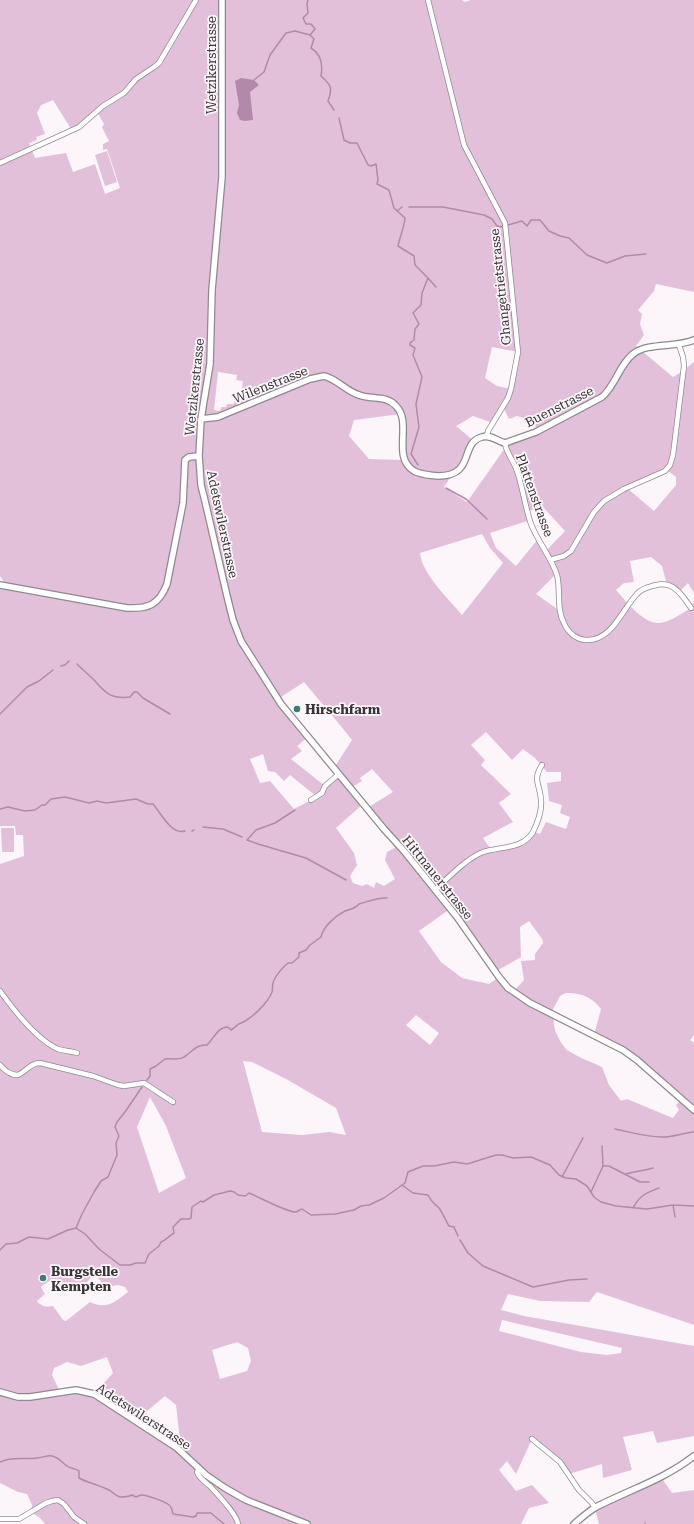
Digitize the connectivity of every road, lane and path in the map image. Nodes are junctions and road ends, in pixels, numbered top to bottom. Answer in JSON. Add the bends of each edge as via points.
{"nodes":[{"id":1,"x":196,"y":0,"type":"edge"},
{"id":2,"x":222,"y":0,"type":"edge"},
{"id":3,"x":428,"y":0,"type":"edge"},
{"id":4,"x":0,"y":163,"type":"edge"},
{"id":5,"x":694,"y":340,"type":"edge"},
{"id":6,"x":676,"y":345,"type":"junction"},
{"id":7,"x":201,"y":419,"type":"junction"},
{"id":8,"x":487,"y":436,"type":"junction"},
{"id":9,"x":505,"y":443,"type":"junction"},
{"id":10,"x":199,"y":456,"type":"junction"},
{"id":11,"x":550,"y":560,"type":"junction"},
{"id":12,"x":0,"y":585,"type":"edge"},
{"id":13,"x":227,"y":596,"type":"joint"},
{"id":14,"x":691,"y":608,"type":"dead end"},
{"id":15,"x":542,"y":765,"type":"dead end"},
{"id":16,"x":339,"y":774,"type":"junction"},
{"id":17,"x":311,"y":800,"type":"dead end"},
{"id":18,"x":435,"y":890,"type":"junction"},
{"id":19,"x":0,"y":991,"type":"edge"},
{"id":20,"x":77,"y":1053,"type":"dead end"},
{"id":21,"x":0,"y":1065,"type":"edge"},
{"id":22,"x":173,"y":1102,"type":"dead end"},
{"id":23,"x":694,"y":1110,"type":"edge"},
{"id":24,"x":0,"y":1392,"type":"edge"},
{"id":25,"x":532,"y":1439,"type":"dead end"},
{"id":26,"x":694,"y":1456,"type":"edge"},
{"id":27,"x":199,"y":1468,"type":"junction"},
{"id":28,"x":595,"y":1508,"type":"junction"},
{"id":29,"x":0,"y":1519,"type":"edge"},
{"id":30,"x":84,"y":1524,"type":"edge"},
{"id":31,"x":238,"y":1524,"type":"edge"},
{"id":32,"x":307,"y":1524,"type":"edge"},
{"id":33,"x":574,"y":1524,"type":"edge"}],
"edges":[{"from":1,"to":4,"type":"street","via":[[159,63],[136,79],[124,93],[103,106],[80,127]]},
{"from":2,"to":7,"type":"street","name":"Wetzikerstrasse","via":[[222,176],[212,290],[210,364]]},
{"from":3,"to":8,"type":"street","name":"Ghangetrietstrasse","via":[[464,145],[505,224],[511,268],[518,352],[508,398]]},
{"from":5,"to":6,"type":"street","name":"Buenstrasse"},
{"from":6,"to":9,"type":"street","name":"Buenstrasse","via":[[636,351],[626,361],[610,389],[602,397],[536,432]]},
{"from":6,"to":11,"type":"street","via":[[683,357],[684,366],[670,465],[663,472],[607,499],[594,512],[570,553]]},
{"from":7,"to":8,"type":"street","name":"Wilenstrasse","via":[[218,417],[310,379],[324,376],[357,395],[384,399],[396,405],[402,419],[404,460],[414,471],[421,474],[444,476],[455,473],[463,465],[474,441]]},
{"from":7,"to":10,"type":"street","name":"Wetzikerstrasse"},
{"from":8,"to":9,"type":"street"},
{"from":9,"to":11,"type":"street","name":"Plattenstrasse","via":[[522,485],[531,523]]},
{"from":10,"to":12,"type":"street","via":[[185,460],[183,503],[167,584],[162,595],[153,604],[127,608]]},
{"from":10,"to":13,"type":"street","name":"Adetswilerstrasse","via":[[201,485]]},
{"from":11,"to":14,"type":"street","name":"Plattenstrasse","via":[[559,583],[563,622],[568,630],[579,638],[594,639],[606,633],[637,594],[643,589],[659,584],[680,591]]},
{"from":13,"to":16,"type":"street","name":"Hittnauerstrasse","via":[[236,630],[251,658],[281,704]]},
{"from":15,"to":18,"type":"street","via":[[537,772],[536,780],[542,799],[541,813],[530,836],[522,844],[478,854]]},
{"from":16,"to":17,"type":"street","via":[[325,786],[322,793]]},
{"from":16,"to":18,"type":"street","name":"Hittnauerstrasse"},
{"from":18,"to":23,"type":"street","name":"Hittnauerstrasse","via":[[466,928],[499,977],[513,992],[623,1050]]},
{"from":19,"to":20,"type":"street","via":[[45,1041],[58,1049]]},
{"from":21,"to":22,"type":"street","via":[[13,1075],[18,1075],[34,1063],[40,1063],[118,1085],[144,1083]]},
{"from":24,"to":27,"type":"street","name":"Adetswilerstrasse","via":[[30,1397],[76,1390],[94,1394],[168,1442]]},
{"from":25,"to":28,"type":"street","via":[[560,1462]]},
{"from":26,"to":28,"type":"street","via":[[667,1474]]},
{"from":27,"to":31,"type":"street","via":[[198,1475],[233,1514]]},
{"from":27,"to":32,"type":"street","name":"Adetswilerstrasse","via":[[246,1500]]},
{"from":28,"to":33,"type":"street"},
{"from":29,"to":30,"type":"street","via":[[19,1519],[46,1503],[58,1500]]}]}
